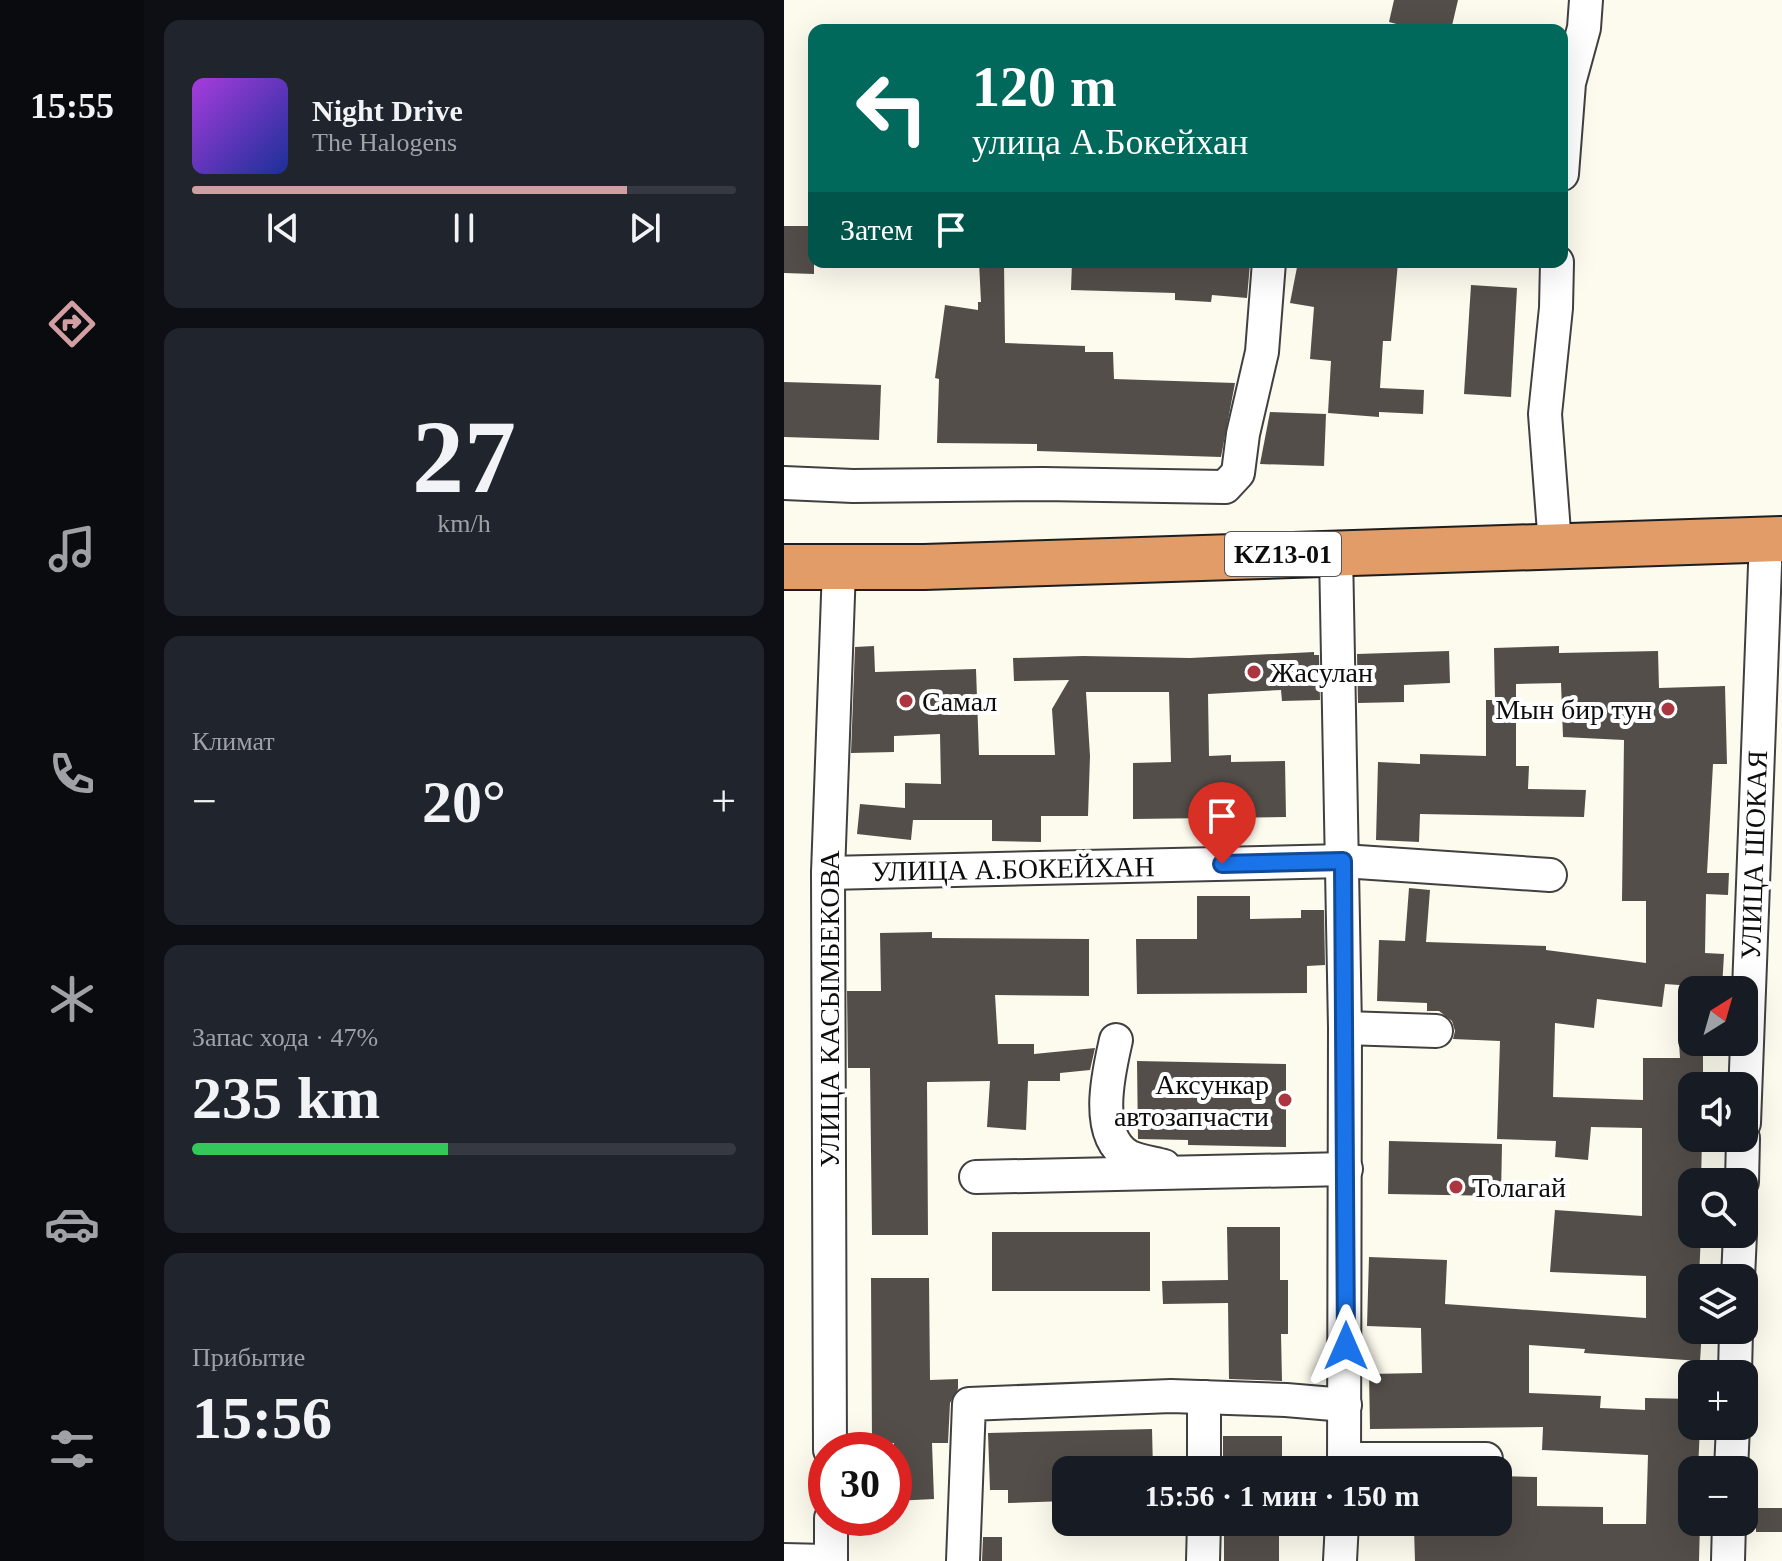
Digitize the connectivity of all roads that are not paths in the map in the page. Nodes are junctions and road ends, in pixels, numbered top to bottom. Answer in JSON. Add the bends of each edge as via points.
{"nodes":[{"id":1,"x":1586,"y":0,"type":"edge"},
{"id":2,"x":1568,"y":96,"type":"edge"},
{"id":3,"x":1269,"y":268,"type":"edge"},
{"id":4,"x":1557,"y":268,"type":"edge"},
{"id":5,"x":784,"y":483,"type":"edge"},
{"id":6,"x":1774,"y":539,"type":"edge"},
{"id":7,"x":1555,"y":545,"type":"junction"},
{"id":8,"x":1336,"y":552,"type":"junction"},
{"id":9,"x":784,"y":567,"type":"edge"},
{"id":10,"x":839,"y":568,"type":"junction"},
{"id":11,"x":1343,"y":861,"type":"junction"},
{"id":12,"x":828,"y":873,"type":"junction"},
{"id":13,"x":1550,"y":875,"type":"dead end"},
{"id":14,"x":1345,"y":1028,"type":"junction"},
{"id":15,"x":1436,"y":1031,"type":"dead end"},
{"id":16,"x":1116,"y":1040,"type":"dead end"},
{"id":17,"x":1747,"y":1072,"type":"edge"},
{"id":18,"x":1346,"y":1169,"type":"junction"},
{"id":19,"x":1186,"y":1173,"type":"junction"},
{"id":20,"x":976,"y":1177,"type":"dead end"},
{"id":21,"x":1204,"y":1397,"type":"junction"},
{"id":22,"x":1345,"y":1405,"type":"junction"},
{"id":23,"x":830,"y":1432,"type":"edge"},
{"id":24,"x":1204,"y":1456,"type":"edge"},
{"id":25,"x":1344,"y":1456,"type":"edge"},
{"id":26,"x":830,"y":1536,"type":"edge"},
{"id":27,"x":1204,"y":1536,"type":"edge"},
{"id":28,"x":1341,"y":1536,"type":"edge"},
{"id":29,"x":1729,"y":1536,"type":"edge"},
{"id":30,"x":784,"y":1560,"type":"edge"},
{"id":31,"x":829,"y":1561,"type":"edge"},
{"id":32,"x":963,"y":1561,"type":"edge"},
{"id":33,"x":1203,"y":1561,"type":"edge"},
{"id":34,"x":1340,"y":1561,"type":"edge"},
{"id":35,"x":1728,"y":1561,"type":"edge"}],
"edges":[{"from":1,"to":2,"type":"street"},
{"from":3,"to":5,"type":"street","via":[[1262,352],[1238,473],[1225,487]]},
{"from":4,"to":7,"type":"street","via":[[1545,414]]},
{"from":6,"to":7,"type":"highway","number":"KZ13-01"},
{"from":6,"to":17,"type":"street","name":"УЛИЦА ШОКАЯ"},
{"from":7,"to":8,"type":"highway","number":"KZ13-01"},
{"from":8,"to":10,"type":"highway","number":"KZ13-01"},
{"from":8,"to":11,"type":"street"},
{"from":9,"to":10,"type":"highway","number":"KZ13-01"},
{"from":10,"to":12,"type":"street","name":"УЛИЦА КАСЫМБЕКОВА"},
{"from":11,"to":12,"type":"street","name":"УЛИЦА А.БОКЕЙХАН"},
{"from":11,"to":13,"type":"street","name":"УЛИЦА А.БОКЕЙХАН"},
{"from":11,"to":14,"type":"street"},
{"from":12,"to":23,"type":"street","name":"УЛИЦА КАСЫМБЕКОВА"},
{"from":14,"to":15,"type":"street"},
{"from":14,"to":18,"type":"street"},
{"from":16,"to":19,"type":"street","via":[[1106,1087],[1110,1137],[1127,1156]]},
{"from":18,"to":19,"type":"street"},
{"from":18,"to":22,"type":"street"},
{"from":19,"to":20,"type":"street"},
{"from":21,"to":22,"type":"street"},
{"from":21,"to":24,"type":"street"},
{"from":21,"to":32,"type":"street","via":[[969,1404]]},
{"from":22,"to":25,"type":"street"},
{"from":26,"to":31,"type":"street"},
{"from":27,"to":33,"type":"street"},
{"from":28,"to":34,"type":"street"},
{"from":29,"to":35,"type":"street"},
{"from":30,"to":31,"type":"street"}]}
